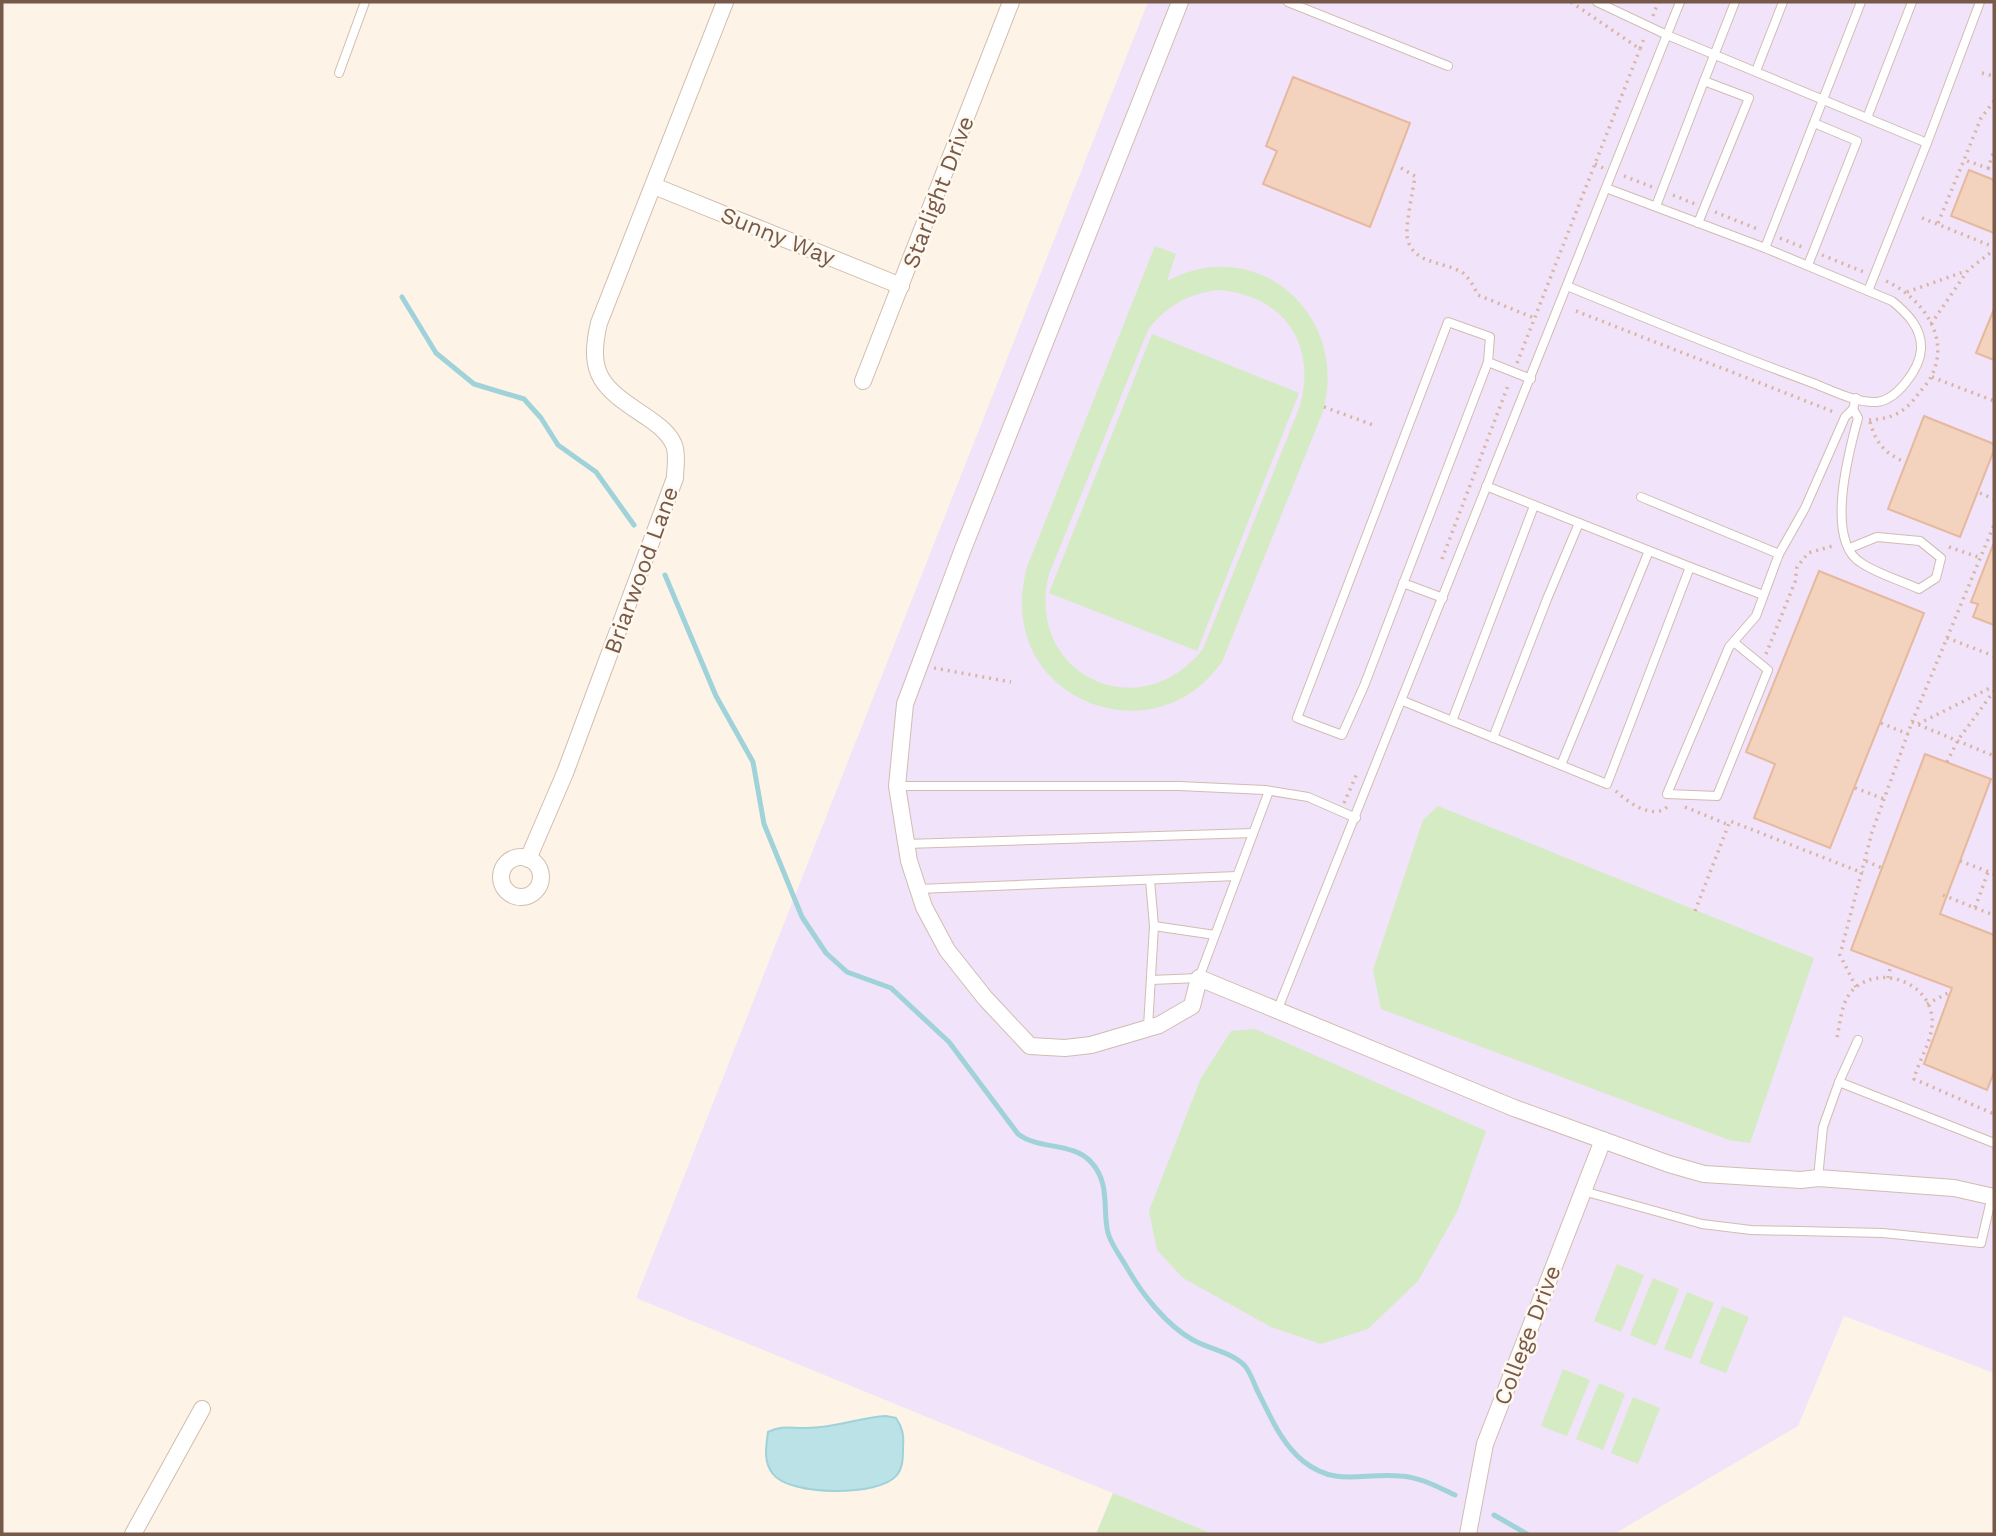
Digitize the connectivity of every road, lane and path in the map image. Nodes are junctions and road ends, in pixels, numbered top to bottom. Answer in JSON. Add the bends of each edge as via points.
{"nodes":[{"id":1,"x":365,"y":2,"type":"edge"},
{"id":2,"x":725,"y":2,"type":"edge"},
{"id":3,"x":1011,"y":2,"type":"edge"},
{"id":4,"x":1180,"y":2,"type":"edge"},
{"id":5,"x":1288,"y":2,"type":"edge"},
{"id":6,"x":1597,"y":2,"type":"edge"},
{"id":7,"x":1680,"y":2,"type":"edge"},
{"id":8,"x":1735,"y":2,"type":"edge"},
{"id":9,"x":1783,"y":2,"type":"edge"},
{"id":10,"x":1861,"y":2,"type":"edge"},
{"id":11,"x":1912,"y":2,"type":"edge"},
{"id":12,"x":1980,"y":2,"type":"edge"},
{"id":13,"x":1667,"y":35,"type":"junction"},
{"id":14,"x":1640,"y":49,"type":"dead end"},
{"id":15,"x":1715,"y":54,"type":"junction"},
{"id":16,"x":1448,"y":66,"type":"dead end"},
{"id":17,"x":1756,"y":71,"type":"junction"},
{"id":18,"x":339,"y":73,"type":"dead end"},
{"id":19,"x":1982,"y":73,"type":"dead end"},
{"id":20,"x":1994,"y":76,"type":"edge"},
{"id":21,"x":1704,"y":81,"type":"junction"},
{"id":22,"x":1823,"y":99,"type":"junction"},
{"id":23,"x":1994,"y":101,"type":"edge"},
{"id":24,"x":1867,"y":118,"type":"junction"},
{"id":25,"x":1814,"y":123,"type":"junction"},
{"id":26,"x":1927,"y":142,"type":"junction"},
{"id":27,"x":1994,"y":151,"type":"edge"},
{"id":28,"x":1964,"y":160,"type":"junction"},
{"id":29,"x":1401,"y":168,"type":"dead end"},
{"id":30,"x":1987,"y":168,"type":"junction"},
{"id":31,"x":1994,"y":171,"type":"edge"},
{"id":32,"x":654,"y":186,"type":"junction"},
{"id":33,"x":1606,"y":188,"type":"junction"},
{"id":34,"x":1656,"y":206,"type":"junction"},
{"id":35,"x":1922,"y":218,"type":"dead end"},
{"id":36,"x":1698,"y":223,"type":"junction"},
{"id":37,"x":1937,"y":224,"type":"junction"},
{"id":38,"x":1765,"y":248,"type":"junction"},
{"id":39,"x":1994,"y":248,"type":"edge"},
{"id":40,"x":1808,"y":265,"type":"junction"},
{"id":41,"x":1968,"y":270,"type":"junction"},
{"id":42,"x":901,"y":286,"type":"junction"},
{"id":43,"x":1567,"y":286,"type":"junction"},
{"id":44,"x":1868,"y":290,"type":"junction"},
{"id":45,"x":1907,"y":292,"type":"dead end"},
{"id":46,"x":1534,"y":318,"type":"junction"},
{"id":47,"x":1931,"y":324,"type":"dead end"},
{"id":48,"x":1488,"y":362,"type":"junction"},
{"id":49,"x":1513,"y":372,"type":"junction"},
{"id":50,"x":1932,"y":377,"type":"dead end"},
{"id":51,"x":1531,"y":379,"type":"junction"},
{"id":52,"x":863,"y":381,"type":"dead end"},
{"id":53,"x":1856,"y":398,"type":"junction"},
{"id":54,"x":1994,"y":401,"type":"edge"},
{"id":55,"x":1324,"y":407,"type":"dead end"},
{"id":56,"x":1853,"y":409,"type":"junction"},
{"id":57,"x":1869,"y":419,"type":"dead end"},
{"id":58,"x":1376,"y":426,"type":"dead end"},
{"id":59,"x":1905,"y":461,"type":"dead end"},
{"id":60,"x":1486,"y":486,"type":"junction"},
{"id":61,"x":1980,"y":493,"type":"dead end"},
{"id":62,"x":1641,"y":497,"type":"dead end"},
{"id":63,"x":1994,"y":499,"type":"edge"},
{"id":64,"x":1534,"y":506,"type":"junction"},
{"id":65,"x":1579,"y":523,"type":"junction"},
{"id":66,"x":1994,"y":525,"type":"edge"},
{"id":67,"x":1847,"y":545,"type":"junction"},
{"id":68,"x":1945,"y":546,"type":"dead end"},
{"id":69,"x":1649,"y":551,"type":"junction"},
{"id":70,"x":1779,"y":554,"type":"junction"},
{"id":71,"x":1980,"y":558,"type":"junction"},
{"id":72,"x":1690,"y":567,"type":"junction"},
{"id":73,"x":1403,"y":583,"type":"junction"},
{"id":74,"x":1430,"y":593,"type":"junction"},
{"id":75,"x":1763,"y":595,"type":"junction"},
{"id":76,"x":1443,"y":598,"type":"junction"},
{"id":77,"x":1947,"y":638,"type":"junction"},
{"id":78,"x":1735,"y":643,"type":"junction"},
{"id":79,"x":1994,"y":656,"type":"edge"},
{"id":80,"x":918,"y":664,"type":"junction"},
{"id":81,"x":1762,"y":666,"type":"junction"},
{"id":82,"x":1010,"y":682,"type":"dead end"},
{"id":83,"x":1994,"y":685,"type":"edge"},
{"id":84,"x":1994,"y":691,"type":"edge"},
{"id":85,"x":1403,"y":701,"type":"junction"},
{"id":86,"x":1452,"y":721,"type":"junction"},
{"id":87,"x":1912,"y":722,"type":"junction"},
{"id":88,"x":1881,"y":723,"type":"dead end"},
{"id":89,"x":1917,"y":724,"type":"junction"},
{"id":90,"x":1908,"y":734,"type":"junction"},
{"id":91,"x":1493,"y":738,"type":"junction"},
{"id":92,"x":1958,"y":740,"type":"junction"},
{"id":93,"x":1994,"y":756,"type":"edge"},
{"id":94,"x":1362,"y":760,"type":"dead end"},
{"id":95,"x":1947,"y":762,"type":"dead end"},
{"id":96,"x":1561,"y":765,"type":"junction"},
{"id":97,"x":897,"y":786,"type":"junction"},
{"id":98,"x":1855,"y":788,"type":"dead end"},
{"id":99,"x":1269,"y":791,"type":"junction"},
{"id":100,"x":1884,"y":799,"type":"junction"},
{"id":101,"x":1340,"y":811,"type":"junction"},
{"id":102,"x":1356,"y":818,"type":"junction"},
{"id":103,"x":1253,"y":833,"type":"junction"},
{"id":104,"x":906,"y":844,"type":"junction"},
{"id":105,"x":528,"y":859,"type":"dead end"},
{"id":106,"x":1866,"y":861,"type":"junction"},
{"id":107,"x":1960,"y":861,"type":"dead end"},
{"id":108,"x":1882,"y":868,"type":"dead end"},
{"id":109,"x":1988,"y":872,"type":"junction"},
{"id":110,"x":1863,"y":873,"type":"junction"},
{"id":111,"x":1994,"y":874,"type":"edge"},
{"id":112,"x":1237,"y":877,"type":"junction"},
{"id":113,"x":1150,"y":880,"type":"junction"},
{"id":114,"x":918,"y":889,"type":"junction"},
{"id":115,"x":1943,"y":895,"type":"dead end"},
{"id":116,"x":1975,"y":908,"type":"junction"},
{"id":117,"x":1695,"y":911,"type":"dead end"},
{"id":118,"x":1994,"y":915,"type":"edge"},
{"id":119,"x":1154,"y":926,"type":"junction"},
{"id":120,"x":1215,"y":935,"type":"junction"},
{"id":121,"x":1891,"y":964,"type":"dead end"},
{"id":122,"x":1199,"y":978,"type":"junction"},
{"id":123,"x":1888,"y":978,"type":"junction"},
{"id":124,"x":1151,"y":980,"type":"junction"},
{"id":125,"x":1856,"y":987,"type":"junction"},
{"id":126,"x":1950,"y":992,"type":"dead end"},
{"id":127,"x":1927,"y":1004,"type":"junction"},
{"id":128,"x":1277,"y":1011,"type":"junction"},
{"id":129,"x":1149,"y":1027,"type":"junction"},
{"id":130,"x":1837,"y":1037,"type":"dead end"},
{"id":131,"x":1858,"y":1040,"type":"dead end"},
{"id":132,"x":1839,"y":1082,"type":"junction"},
{"id":133,"x":1994,"y":1114,"type":"edge"},
{"id":134,"x":1603,"y":1140,"type":"junction"},
{"id":135,"x":1994,"y":1143,"type":"edge"},
{"id":136,"x":1818,"y":1178,"type":"junction"},
{"id":137,"x":1583,"y":1191,"type":"junction"},
{"id":138,"x":1993,"y":1197,"type":"edge"},
{"id":139,"x":202,"y":1409,"type":"dead end"},
{"id":140,"x":133,"y":1534,"type":"edge"},
{"id":141,"x":1468,"y":1534,"type":"edge"}],
"edges":[{"from":1,"to":18,"type":"lane"},
{"from":2,"to":32,"type":"street","name":"Briarwood Lane"},
{"from":3,"to":42,"type":"street","name":"Starlight Drive"},
{"from":4,"to":80,"type":"street"},
{"from":5,"to":16,"type":"lane"},
{"from":6,"to":13,"type":"lane"},
{"from":7,"to":13,"type":"lane"},
{"from":8,"to":15,"type":"lane"},
{"from":9,"to":17,"type":"lane"},
{"from":10,"to":22,"type":"lane"},
{"from":11,"to":24,"type":"lane"},
{"from":12,"to":26,"type":"lane"},
{"from":13,"to":15,"type":"lane"},
{"from":13,"to":33,"type":"lane"},
{"from":14,"to":46,"type":"path"},
{"from":15,"to":17,"type":"lane"},
{"from":15,"to":21,"type":"lane"},
{"from":17,"to":22,"type":"lane"},
{"from":19,"to":20,"type":"path"},
{"from":21,"to":34,"type":"lane"},
{"from":21,"to":36,"type":"lane","via":[[1749,98]]},
{"from":22,"to":24,"type":"lane"},
{"from":22,"to":25,"type":"lane"},
{"from":23,"to":28,"type":"path"},
{"from":24,"to":26,"type":"lane"},
{"from":25,"to":38,"type":"lane"},
{"from":25,"to":40,"type":"lane","via":[[1857,141]]},
{"from":26,"to":44,"type":"lane"},
{"from":27,"to":30,"type":"path"},
{"from":28,"to":30,"type":"path"},
{"from":28,"to":37,"type":"path"},
{"from":29,"to":46,"type":"path","via":[[1415,176],[1407,236],[1413,249],[1430,263],[1462,272],[1478,295]]},
{"from":30,"to":31,"type":"path"},
{"from":32,"to":42,"type":"street","name":"Sunny Way"},
{"from":32,"to":105,"type":"street","name":"Briarwood Lane","via":[[599,323],[595,366],[610,392],[662,428],[674,445],[675,478],[565,773]]},
{"from":33,"to":34,"type":"lane"},
{"from":33,"to":43,"type":"lane"},
{"from":34,"to":36,"type":"lane"},
{"from":35,"to":37,"type":"path"},
{"from":36,"to":38,"type":"lane"},
{"from":37,"to":39,"type":"path"},
{"from":38,"to":40,"type":"lane"},
{"from":39,"to":41,"type":"path"},
{"from":40,"to":44,"type":"lane"},
{"from":41,"to":45,"type":"path"},
{"from":41,"to":47,"type":"path"},
{"from":42,"to":52,"type":"street","name":"Starlight Drive"},
{"from":43,"to":51,"type":"lane"},
{"from":43,"to":53,"type":"lane"},
{"from":44,"to":53,"type":"lane","via":[[1909,315],[1921,349],[1911,376],[1893,397],[1876,402]]},
{"from":46,"to":49,"type":"path"},
{"from":48,"to":49,"type":"lane"},
{"from":48,"to":73,"type":"lane"},
{"from":48,"to":73,"type":"lane","via":[[1490,337],[1448,322],[1297,718],[1342,735]]},
{"from":49,"to":51,"type":"lane"},
{"from":49,"to":74,"type":"path"},
{"from":50,"to":54,"type":"path"},
{"from":51,"to":60,"type":"lane"},
{"from":53,"to":56,"type":"lane"},
{"from":55,"to":58,"type":"path"},
{"from":56,"to":67,"type":"lane","via":[[1858,418],[1842,500]]},
{"from":56,"to":70,"type":"lane","via":[[1845,416],[1805,508]]},
{"from":57,"to":59,"type":"path","via":[[1877,443]]},
{"from":60,"to":64,"type":"lane"},
{"from":60,"to":76,"type":"lane"},
{"from":61,"to":63,"type":"path"},
{"from":62,"to":70,"type":"lane"},
{"from":64,"to":65,"type":"lane"},
{"from":64,"to":86,"type":"lane"},
{"from":65,"to":69,"type":"lane"},
{"from":65,"to":91,"type":"lane"},
{"from":66,"to":71,"type":"path"},
{"from":67,"to":67,"type":"lane","via":[[1858,561],[1919,589],[1936,578],[1941,558],[1920,541],[1877,537]]},
{"from":67,"to":81,"type":"path","via":[[1808,553],[1797,567]]},
{"from":68,"to":71,"type":"path"},
{"from":69,"to":72,"type":"lane"},
{"from":69,"to":96,"type":"lane"},
{"from":70,"to":75,"type":"lane"},
{"from":71,"to":77,"type":"path"},
{"from":72,"to":75,"type":"lane"},
{"from":72,"to":96,"type":"lane","via":[[1607,784]]},
{"from":73,"to":74,"type":"lane"},
{"from":74,"to":76,"type":"lane"},
{"from":75,"to":78,"type":"lane","via":[[1756,617]]},
{"from":76,"to":85,"type":"lane"},
{"from":77,"to":79,"type":"path"},
{"from":77,"to":87,"type":"path"},
{"from":78,"to":81,"type":"lane"},
{"from":78,"to":81,"type":"lane","via":[[1729,647],[1667,794],[1717,796],[1768,670]]},
{"from":80,"to":82,"type":"path"},
{"from":80,"to":97,"type":"street","via":[[905,704]]},
{"from":83,"to":89,"type":"path"},
{"from":84,"to":92,"type":"path"},
{"from":85,"to":86,"type":"lane"},
{"from":85,"to":102,"type":"lane"},
{"from":86,"to":91,"type":"lane"},
{"from":87,"to":89,"type":"path"},
{"from":87,"to":90,"type":"path"},
{"from":88,"to":90,"type":"path"},
{"from":89,"to":92,"type":"path"},
{"from":90,"to":100,"type":"path"},
{"from":91,"to":96,"type":"lane"},
{"from":92,"to":93,"type":"path"},
{"from":92,"to":95,"type":"path"},
{"from":94,"to":101,"type":"path"},
{"from":97,"to":99,"type":"lane","via":[[1179,786]]},
{"from":97,"to":104,"type":"street"},
{"from":98,"to":100,"type":"path"},
{"from":99,"to":101,"type":"lane","via":[[1308,797]]},
{"from":99,"to":103,"type":"lane"},
{"from":100,"to":106,"type":"path"},
{"from":101,"to":102,"type":"lane"},
{"from":102,"to":128,"type":"lane"},
{"from":103,"to":104,"type":"lane"},
{"from":103,"to":112,"type":"lane"},
{"from":104,"to":114,"type":"street"},
{"from":106,"to":108,"type":"path"},
{"from":106,"to":110,"type":"path"},
{"from":107,"to":109,"type":"path"},
{"from":109,"to":111,"type":"path"},
{"from":109,"to":116,"type":"path"},
{"from":110,"to":117,"type":"path","via":[[1730,821]]},
{"from":110,"to":125,"type":"path","via":[[1840,955]]},
{"from":112,"to":113,"type":"lane"},
{"from":112,"to":120,"type":"lane"},
{"from":113,"to":114,"type":"lane"},
{"from":113,"to":119,"type":"lane"},
{"from":114,"to":129,"type":"street","via":[[947,950],[1030,1046],[1091,1045]]},
{"from":115,"to":116,"type":"path"},
{"from":116,"to":118,"type":"path"},
{"from":119,"to":120,"type":"lane"},
{"from":119,"to":124,"type":"lane"},
{"from":120,"to":122,"type":"lane"},
{"from":121,"to":123,"type":"path"},
{"from":122,"to":124,"type":"lane"},
{"from":122,"to":128,"type":"street"},
{"from":122,"to":129,"type":"street","via":[[1192,1006]]},
{"from":123,"to":125,"type":"path","via":[[1881,976]]},
{"from":123,"to":127,"type":"path","via":[[1914,986]]},
{"from":124,"to":129,"type":"lane"},
{"from":125,"to":130,"type":"path","via":[[1844,1003]]},
{"from":126,"to":127,"type":"path"},
{"from":127,"to":133,"type":"path","via":[[1932,1017],[1930,1035],[1914,1079]]},
{"from":128,"to":134,"type":"street"},
{"from":131,"to":132,"type":"lane"},
{"from":132,"to":135,"type":"lane"},
{"from":132,"to":136,"type":"lane","via":[[1823,1127]]},
{"from":134,"to":136,"type":"street","via":[[1704,1174]]},
{"from":134,"to":137,"type":"street","name":"College Drive"},
{"from":136,"to":138,"type":"street","via":[[1954,1188]]},
{"from":137,"to":138,"type":"lane","via":[[1702,1224],[1981,1243]]},
{"from":137,"to":141,"type":"street","name":"College Drive","via":[[1485,1444]]},
{"from":139,"to":140,"type":"street"}]}
